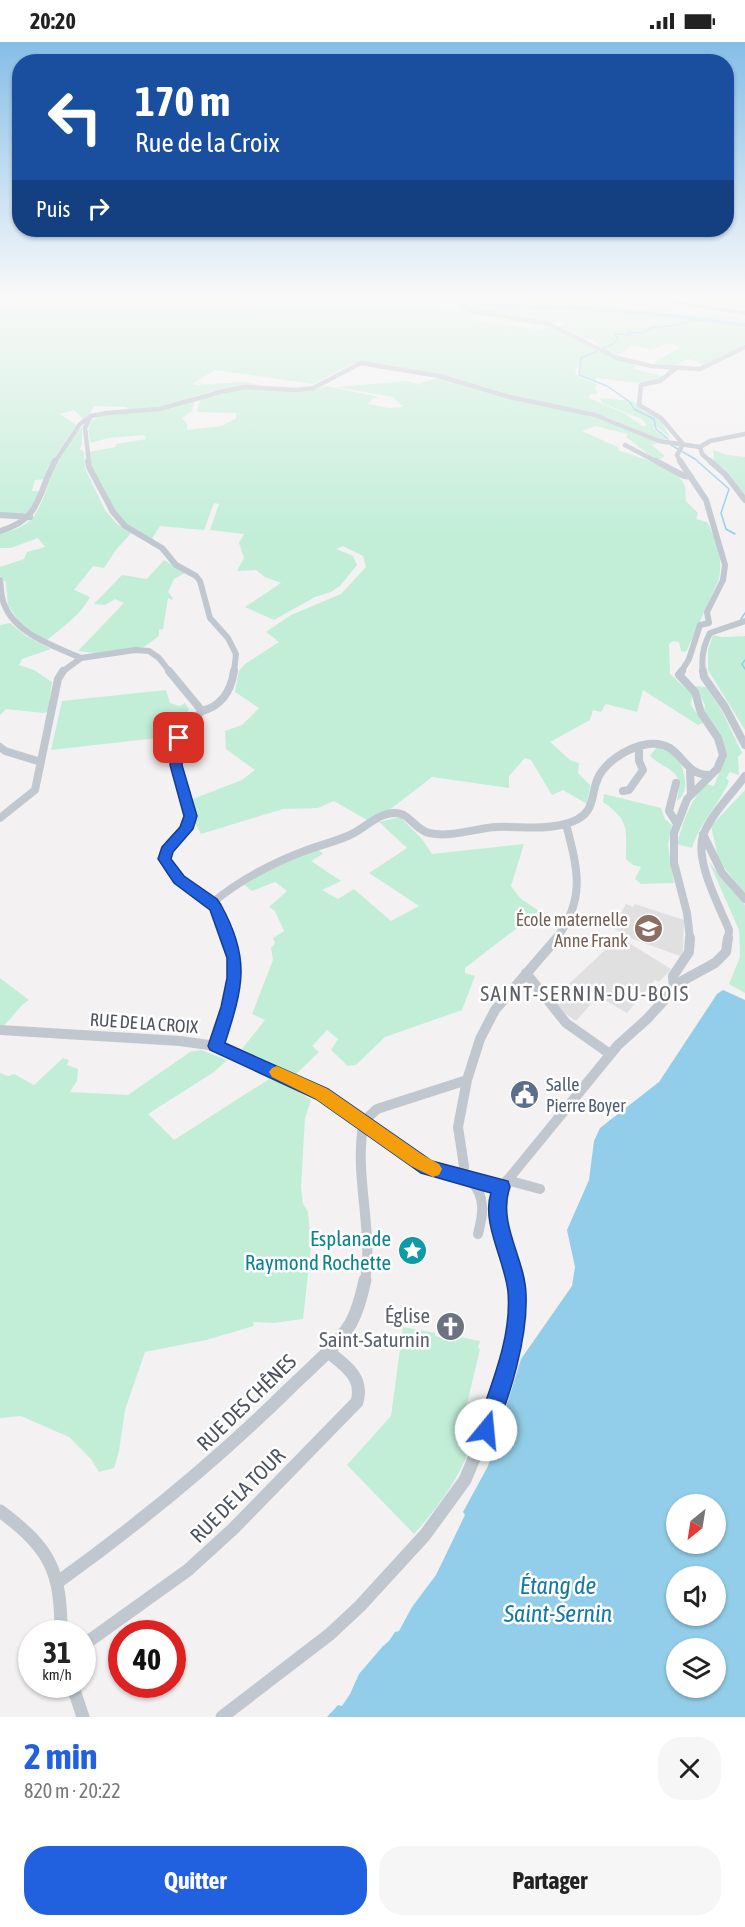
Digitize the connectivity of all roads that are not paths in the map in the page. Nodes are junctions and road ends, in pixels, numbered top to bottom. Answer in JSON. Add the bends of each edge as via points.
{"nodes":[{"id":1,"x":335,"y":376,"type":"edge"},
{"id":2,"x":443,"y":376,"type":"edge"},
{"id":3,"x":666,"y":376,"type":"edge"},
{"id":4,"x":91,"y":417,"type":"junction"},
{"id":5,"x":745,"y":434,"type":"edge"},
{"id":6,"x":677,"y":438,"type":"junction"},
{"id":7,"x":670,"y":443,"type":"junction"},
{"id":8,"x":626,"y":445,"type":"dead end"},
{"id":9,"x":700,"y":447,"type":"junction"},
{"id":10,"x":680,"y":449,"type":"junction"},
{"id":11,"x":691,"y":477,"type":"junction"},
{"id":12,"x":745,"y":500,"type":"edge"},
{"id":13,"x":0,"y":515,"type":"edge"},
{"id":14,"x":30,"y":517,"type":"junction"},
{"id":15,"x":0,"y":531,"type":"edge"},
{"id":16,"x":0,"y":580,"type":"edge"},
{"id":17,"x":745,"y":621,"type":"edge"},
{"id":18,"x":709,"y":623,"type":"junction"},
{"id":19,"x":735,"y":624,"type":"joint"},
{"id":20,"x":716,"y":629,"type":"junction"},
{"id":21,"x":81,"y":658,"type":"junction"},
{"id":22,"x":202,"y":711,"type":"junction"},
{"id":23,"x":745,"y":745,"type":"edge"},
{"id":24,"x":639,"y":746,"type":"junction"},
{"id":25,"x":2,"y":751,"type":"edge"},
{"id":26,"x":41,"y":762,"type":"junction"},
{"id":27,"x":690,"y":771,"type":"junction"},
{"id":28,"x":709,"y":775,"type":"junction"},
{"id":29,"x":745,"y":776,"type":"edge"},
{"id":30,"x":676,"y":783,"type":"dead end"},
{"id":31,"x":623,"y":791,"type":"dead end"},
{"id":32,"x":691,"y":794,"type":"junction"},
{"id":33,"x":0,"y":818,"type":"edge"},
{"id":34,"x":566,"y":824,"type":"junction"},
{"id":35,"x":677,"y":824,"type":"junction"},
{"id":36,"x":703,"y":834,"type":"junction"},
{"id":37,"x":745,"y":899,"type":"edge"},
{"id":38,"x":212,"y":903,"type":"junction"},
{"id":39,"x":526,"y":973,"type":"junction"},
{"id":40,"x":674,"y":988,"type":"junction"},
{"id":41,"x":0,"y":1030,"type":"edge"},
{"id":42,"x":216,"y":1046,"type":"junction"},
{"id":43,"x":610,"y":1054,"type":"junction"},
{"id":44,"x":467,"y":1080,"type":"junction"},
{"id":45,"x":363,"y":1123,"type":"junction"},
{"id":46,"x":466,"y":1178,"type":"junction"},
{"id":47,"x":502,"y":1184,"type":"junction"},
{"id":48,"x":540,"y":1189,"type":"dead end"},
{"id":49,"x":481,"y":1197,"type":"junction"},
{"id":50,"x":497,"y":1204,"type":"junction"},
{"id":51,"x":483,"y":1212,"type":"junction"},
{"id":52,"x":478,"y":1234,"type":"dead end"},
{"id":53,"x":327,"y":1351,"type":"junction"},
{"id":54,"x":0,"y":1511,"type":"edge"},
{"id":55,"x":58,"y":1582,"type":"junction"},
{"id":56,"x":60,"y":1620,"type":"edge"},
{"id":57,"x":96,"y":1636,"type":"edge"},
{"id":58,"x":77,"y":1698,"type":"edge"},
{"id":59,"x":83,"y":1717,"type":"edge"},
{"id":60,"x":222,"y":1717,"type":"edge"}],
"edges":[{"from":1,"to":4,"type":"street","via":[[314,388],[243,387],[206,394],[163,409]]},
{"from":2,"to":7,"type":"street","via":[[510,397],[595,415]]},
{"from":3,"to":6,"type":"street","via":[[641,385],[639,405],[662,418]]},
{"from":4,"to":14,"type":"street","via":[[80,424],[52,468],[39,505]]},
{"from":4,"to":22,"type":"street","via":[[86,428],[89,467],[113,512],[125,526],[162,548],[176,565],[196,576],[210,618],[236,652],[228,693],[214,708]]},
{"from":5,"to":9,"type":"street"},
{"from":6,"to":7,"type":"street"},
{"from":6,"to":10,"type":"street"},
{"from":7,"to":10,"type":"street"},
{"from":8,"to":11,"type":"street"},
{"from":9,"to":10,"type":"street"},
{"from":9,"to":12,"type":"street","via":[[702,454],[725,474]]},
{"from":10,"to":11,"type":"street","via":[[678,459]]},
{"from":11,"to":18,"type":"street","via":[[706,500],[725,565],[723,580],[707,612]]},
{"from":13,"to":14,"type":"street"},
{"from":14,"to":15,"type":"street","via":[[19,526]]},
{"from":16,"to":21,"type":"street","via":[[4,604],[15,622],[39,639]]},
{"from":17,"to":19,"type":"street"},
{"from":18,"to":20,"type":"street"},
{"from":18,"to":28,"type":"street","via":[[700,625],[689,659],[679,675],[695,692],[703,718],[721,744],[720,765]]},
{"from":19,"to":20,"type":"street"},
{"from":20,"to":23,"type":"street","via":[[704,644],[702,671]]},
{"from":21,"to":22,"type":"street","via":[[149,651]]},
{"from":21,"to":26,"type":"street","via":[[64,669],[58,680]]},
{"from":22,"to":38,"type":"street","via":[[179,738],[176,765],[190,816],[186,829],[167,850],[165,859],[179,880]]},
{"from":24,"to":27,"type":"street","via":[[660,744],[676,749]]},
{"from":24,"to":31,"type":"street","via":[[643,770],[631,788]]},
{"from":24,"to":34,"type":"street","via":[[607,766],[597,780],[590,807]]},
{"from":25,"to":26,"type":"street"},
{"from":26,"to":33,"type":"street","via":[[35,790]]},
{"from":27,"to":28,"type":"street"},
{"from":27,"to":32,"type":"street"},
{"from":28,"to":32,"type":"street"},
{"from":29,"to":36,"type":"street"},
{"from":30,"to":35,"type":"street","via":[[669,811]]},
{"from":32,"to":35,"type":"street"},
{"from":34,"to":38,"type":"street","via":[[432,834],[401,814],[391,813],[346,837],[237,882]]},
{"from":34,"to":39,"type":"street","via":[[577,861],[576,904],[556,942]]},
{"from":35,"to":40,"type":"street","via":[[674,862],[690,937],[689,952],[673,976]]},
{"from":36,"to":37,"type":"street","via":[[722,873]]},
{"from":36,"to":40,"type":"street","via":[[702,860],[727,922],[729,946],[715,963]]},
{"from":38,"to":42,"type":"street","via":[[231,944],[235,968],[229,1007]]},
{"from":39,"to":43,"type":"street","via":[[566,1023]]},
{"from":39,"to":44,"type":"street","via":[[493,1012]]},
{"from":40,"to":43,"type":"street"},
{"from":41,"to":42,"type":"street","name":"RUE DE LA CROIX"},
{"from":42,"to":45,"type":"street","name":"RUE DE LA CROIX","via":[[309,1087]]},
{"from":43,"to":47,"type":"street"},
{"from":44,"to":45,"type":"street","via":[[377,1109]]},
{"from":44,"to":46,"type":"street","via":[[459,1125]]},
{"from":45,"to":46,"type":"street","name":"RUE DE LA CROIX","via":[[422,1165]]},
{"from":45,"to":53,"type":"street","name":"RUE DES CHÊNES","via":[[368,1262],[358,1306],[344,1332]]},
{"from":46,"to":47,"type":"street","name":"RUE DE LA CROIX"},
{"from":46,"to":49,"type":"street","via":[[478,1187]]},
{"from":47,"to":48,"type":"street","name":"RUE DE LA CROIX"},
{"from":47,"to":49,"type":"street"},
{"from":47,"to":50,"type":"street"},
{"from":49,"to":51,"type":"street"},
{"from":50,"to":51,"type":"street"},
{"from":50,"to":60,"type":"street","via":[[499,1225],[514,1274],[517,1321],[486,1430],[465,1480],[425,1535],[360,1606],[330,1634]]},
{"from":51,"to":52,"type":"street"},
{"from":53,"to":55,"type":"street","name":"RUE DES CHÊNES","via":[[163,1505]]},
{"from":53,"to":57,"type":"street","name":"RUE DE LA TOUR","via":[[352,1370],[360,1389],[357,1402],[188,1570]]},
{"from":54,"to":55,"type":"street","via":[[41,1547]]},
{"from":55,"to":56,"type":"street"},
{"from":58,"to":59,"type":"street"}]}
